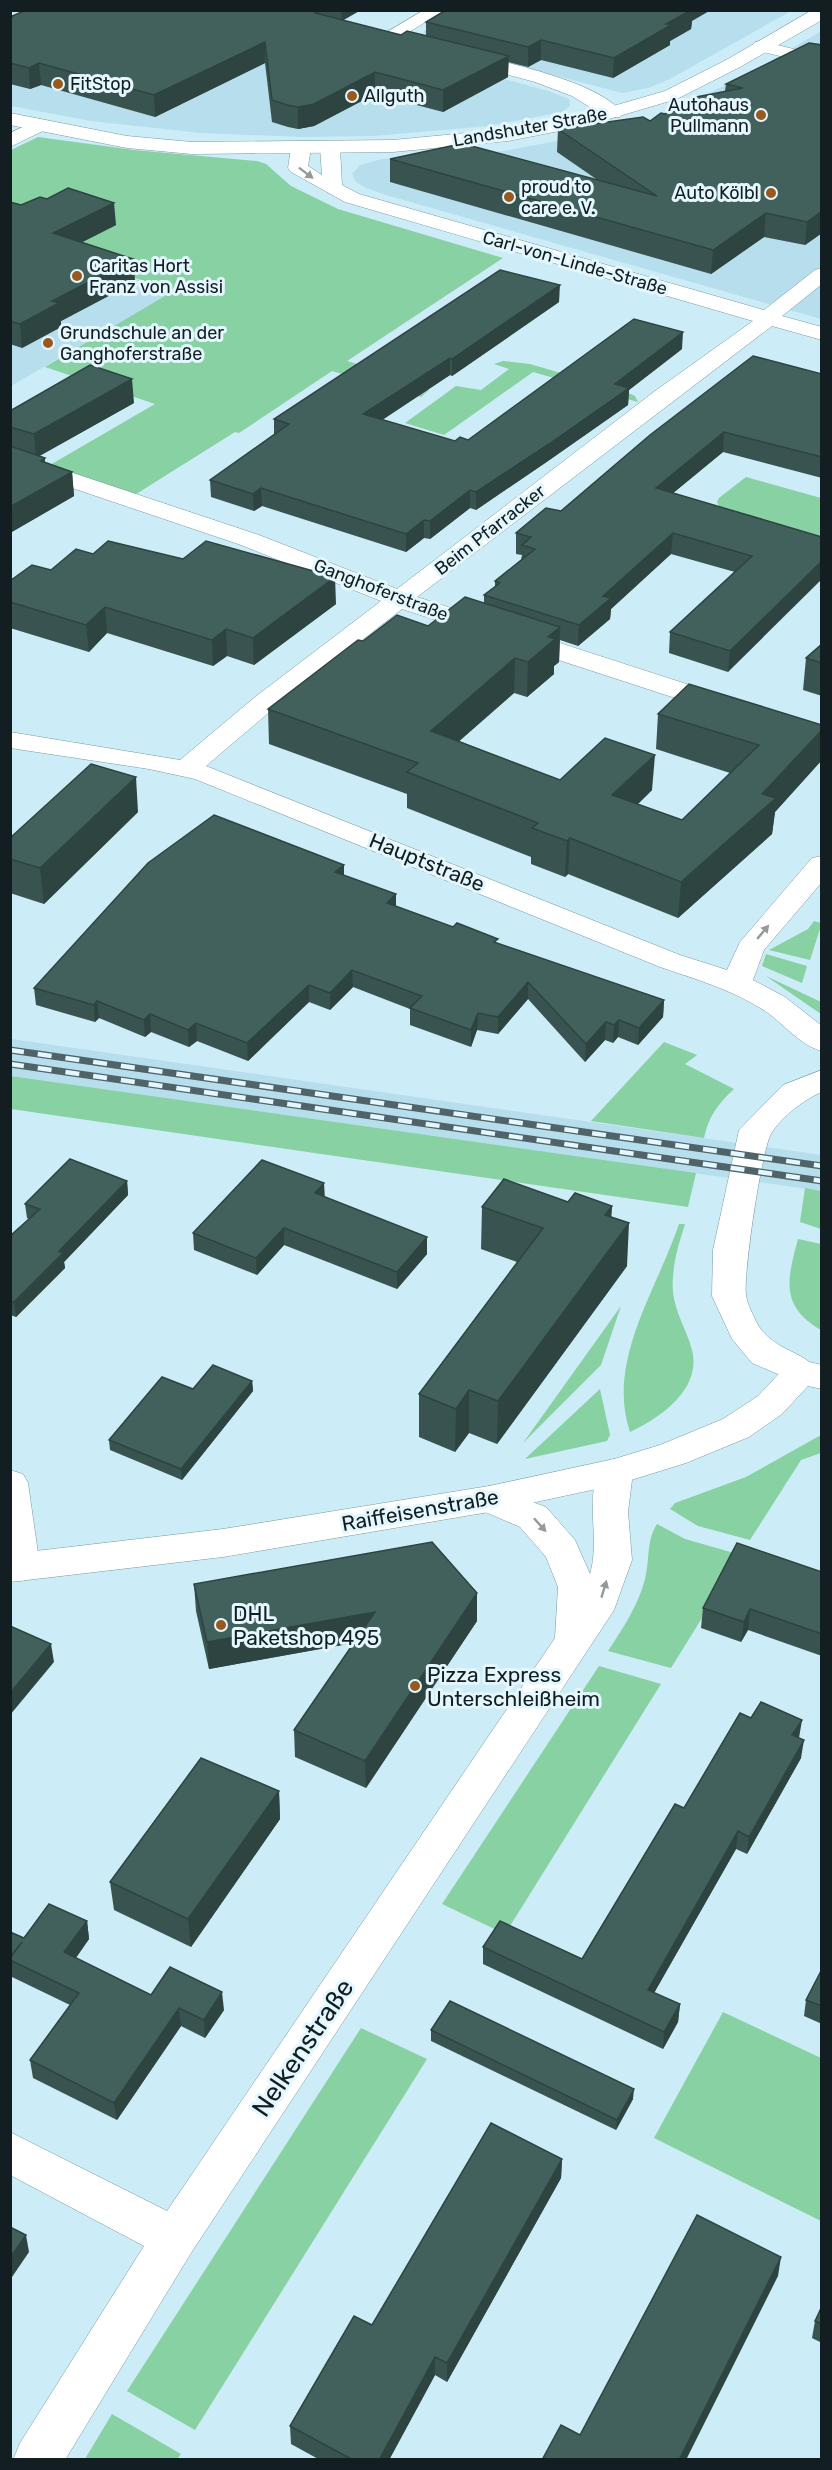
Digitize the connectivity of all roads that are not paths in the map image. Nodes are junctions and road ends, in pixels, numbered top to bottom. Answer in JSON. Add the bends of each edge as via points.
{"nodes":[{"id":1,"x":438,"y":10,"type":"edge"},
{"id":2,"x":822,"y":12,"type":"edge"},
{"id":3,"x":367,"y":34,"type":"edge"},
{"id":4,"x":386,"y":38,"type":"junction"},
{"id":5,"x":407,"y":44,"type":"edge"},
{"id":6,"x":761,"y":46,"type":"junction"},
{"id":7,"x":443,"y":52,"type":"edge"},
{"id":8,"x":822,"y":61,"type":"edge"},
{"id":9,"x":613,"y":113,"type":"junction"},
{"id":10,"x":10,"y":119,"type":"edge"},
{"id":11,"x":40,"y":125,"type":"junction"},
{"id":12,"x":10,"y":141,"type":"edge"},
{"id":13,"x":301,"y":148,"type":"junction"},
{"id":14,"x":330,"y":148,"type":"junction"},
{"id":15,"x":332,"y":186,"type":"junction"},
{"id":16,"x":822,"y":274,"type":"edge"},
{"id":17,"x":768,"y":318,"type":"junction"},
{"id":18,"x":822,"y":334,"type":"edge"},
{"id":19,"x":10,"y":459,"type":"edge"},
{"id":20,"x":403,"y":598,"type":"junction"},
{"id":21,"x":746,"y":712,"type":"edge"},
{"id":22,"x":10,"y":740,"type":"edge"},
{"id":23,"x":187,"y":768,"type":"junction"},
{"id":24,"x":822,"y":864,"type":"edge"},
{"id":25,"x":737,"y":983,"type":"junction"},
{"id":26,"x":822,"y":1042,"type":"edge"},
{"id":27,"x":822,"y":1080,"type":"edge"},
{"id":28,"x":811,"y":1374,"type":"edge"},
{"id":29,"x":615,"y":1472,"type":"junction"},
{"id":30,"x":10,"y":1483,"type":"edge"},
{"id":31,"x":489,"y":1499,"type":"junction"},
{"id":32,"x":16,"y":1568,"type":"edge"},
{"id":33,"x":574,"y":1638,"type":"junction"},
{"id":34,"x":10,"y":2152,"type":"edge"},
{"id":35,"x":175,"y":2238,"type":"junction"},
{"id":36,"x":37,"y":2460,"type":"edge"}],
"edges":[{"from":1,"to":4,"type":"street"},
{"from":2,"to":6,"type":"street","name":"Landshuter Straße"},
{"from":3,"to":4,"type":"street"},
{"from":4,"to":5,"type":"street"},
{"from":6,"to":8,"type":"street"},
{"from":6,"to":9,"type":"street","name":"Landshuter Straße","via":[[692,85]]},
{"from":7,"to":9,"type":"street","via":[[556,83]]},
{"from":9,"to":14,"type":"street","name":"Landshuter Straße","via":[[474,139]]},
{"from":10,"to":11,"type":"street","name":"Landshuter Straße"},
{"from":11,"to":12,"type":"street"},
{"from":11,"to":13,"type":"street","name":"Landshuter Straße","via":[[127,142],[192,148]]},
{"from":13,"to":14,"type":"street","name":"Landshuter Straße"},
{"from":13,"to":15,"type":"street","name":"Carl-von-Linde-Straße","one_way":true,"via":[[298,168]]},
{"from":14,"to":15,"type":"street"},
{"from":15,"to":17,"type":"street","name":"Carl-von-Linde-Straße","via":[[374,205]]},
{"from":16,"to":17,"type":"street","name":"Beim Pfarracker"},
{"from":17,"to":18,"type":"street","name":"Carl-von-Linde-Straße"},
{"from":17,"to":20,"type":"street","name":"Beim Pfarracker"},
{"from":19,"to":20,"type":"street","name":"Ganghoferstraße","via":[[250,540]]},
{"from":20,"to":21,"type":"street","name":"Ganghoferstraße","via":[[420,607]]},
{"from":20,"to":23,"type":"street","name":"Beim Pfarracker","via":[[264,703]]},
{"from":22,"to":23,"type":"street","name":"Hauptstraße"},
{"from":23,"to":25,"type":"street","name":"Hauptstraße","via":[[670,961]]},
{"from":25,"to":24,"type":"street","one_way":true,"via":[[750,948]]},
{"from":25,"to":26,"type":"street","name":"Hauptstraße","via":[[774,1003]]},
{"from":27,"to":28,"type":"street","name":"Raiffeisenstraße","via":[[794,1092],[755,1130],[730,1250],[729,1296],[744,1330],[764,1354]]},
{"from":28,"to":29,"type":"street","name":"Raiffeisenstraße","via":[[736,1428]]},
{"from":29,"to":31,"type":"street","name":"Raiffeisenstraße"},
{"from":33,"to":29,"type":"street","name":"Nelkenstraße","one_way":true,"via":[[601,1600],[613,1560],[610,1512]]},
{"from":30,"to":32,"type":"street"},
{"from":31,"to":32,"type":"street","name":"Raiffeisenstraße","via":[[223,1543]]},
{"from":31,"to":33,"type":"street","name":"Nelkenstraße","one_way":true,"via":[[533,1517],[562,1550],[577,1587]]},
{"from":33,"to":35,"type":"street","name":"Nelkenstraße"},
{"from":34,"to":35,"type":"street"},
{"from":35,"to":36,"type":"street","name":"Nelkenstraße"}]}
